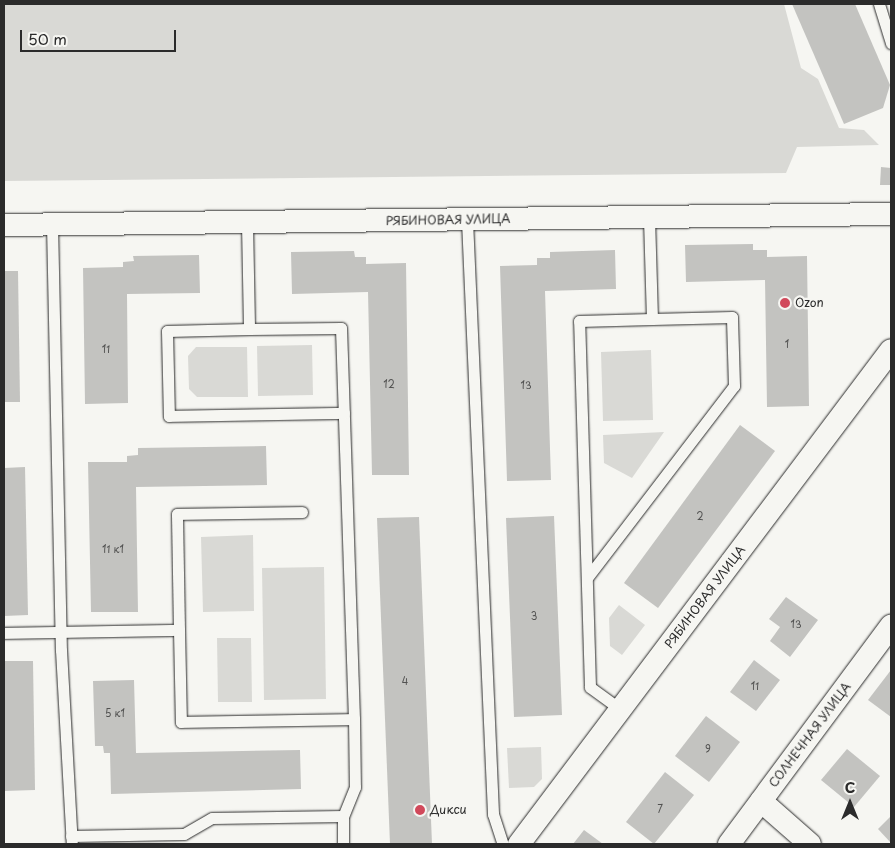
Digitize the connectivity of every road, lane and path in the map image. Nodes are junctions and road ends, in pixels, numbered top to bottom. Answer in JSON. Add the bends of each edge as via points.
{"nodes":[{"id":1,"x":879,"y":4,"type":"edge"},
{"id":2,"x":891,"y":43,"type":"edge"},
{"id":3,"x":891,"y":214,"type":"edge"},
{"id":4,"x":649,"y":218,"type":"junction"},
{"id":5,"x":466,"y":220,"type":"junction"},
{"id":6,"x":247,"y":223,"type":"junction"},
{"id":7,"x":52,"y":224,"type":"junction"},
{"id":8,"x":4,"y":225,"type":"edge"},
{"id":9,"x":652,"y":319,"type":"junction"},
{"id":10,"x":249,"y":330,"type":"junction"},
{"id":11,"x":891,"y":350,"type":"edge"},
{"id":12,"x":344,"y":413,"type":"junction"},
{"id":13,"x":302,"y":512,"type":"dead end"},
{"id":14,"x":587,"y":578,"type":"junction"},
{"id":15,"x":891,"y":626,"type":"edge"},
{"id":16,"x":179,"y":630,"type":"junction"},
{"id":17,"x":60,"y":632,"type":"junction"},
{"id":18,"x":4,"y":633,"type":"edge"},
{"id":19,"x":620,"y":709,"type":"junction"},
{"id":20,"x":354,"y":719,"type":"junction"},
{"id":21,"x":761,"y":801,"type":"junction"},
{"id":22,"x":342,"y":816,"type":"junction"},
{"id":23,"x":184,"y":839,"type":"edge"},
{"id":24,"x":72,"y":840,"type":"edge"},
{"id":25,"x":343,"y":844,"type":"edge"},
{"id":26,"x":503,"y":844,"type":"edge"},
{"id":27,"x":519,"y":844,"type":"edge"},
{"id":28,"x":729,"y":844,"type":"edge"},
{"id":29,"x":810,"y":844,"type":"edge"}],
"edges":[{"from":1,"to":2,"type":"lane"},
{"from":3,"to":4,"type":"street","name":"РЯБИНОВАЯ УЛИЦА"},
{"from":4,"to":5,"type":"street","name":"РЯБИНОВАЯ УЛИЦА"},
{"from":4,"to":9,"type":"lane"},
{"from":5,"to":6,"type":"street","name":"РЯБИНОВАЯ УЛИЦА"},
{"from":5,"to":26,"type":"lane","via":[[493,814]]},
{"from":6,"to":7,"type":"street","name":"РЯБИНОВАЯ УЛИЦА"},
{"from":6,"to":10,"type":"lane"},
{"from":7,"to":8,"type":"street","name":"РЯБИНОВАЯ УЛИЦА"},
{"from":7,"to":17,"type":"lane"},
{"from":9,"to":14,"type":"lane","via":[[579,321]]},
{"from":9,"to":14,"type":"lane","via":[[732,317],[734,386]]},
{"from":10,"to":12,"type":"lane","via":[[341,328]]},
{"from":10,"to":12,"type":"lane","via":[[168,330],[169,416]]},
{"from":11,"to":19,"type":"street","name":"РЯБИНОВАЯ УЛИЦА"},
{"from":12,"to":20,"type":"lane"},
{"from":13,"to":16,"type":"lane","via":[[177,514]]},
{"from":14,"to":19,"type":"lane","via":[[590,687]]},
{"from":15,"to":21,"type":"street","name":"СОЛНЕЧНАЯ УЛИЦА"},
{"from":16,"to":17,"type":"lane"},
{"from":16,"to":20,"type":"lane","via":[[181,722]]},
{"from":17,"to":18,"type":"lane"},
{"from":17,"to":24,"type":"lane"},
{"from":19,"to":27,"type":"street","name":"РЯБИНОВАЯ УЛИЦА"},
{"from":20,"to":22,"type":"lane","via":[[355,787]]},
{"from":21,"to":28,"type":"street","name":"СОЛНЕЧНАЯ УЛИЦА"},
{"from":21,"to":29,"type":"street"},
{"from":22,"to":23,"type":"lane","via":[[212,818]]},
{"from":22,"to":25,"type":"lane"},
{"from":23,"to":24,"type":"lane"}]}
